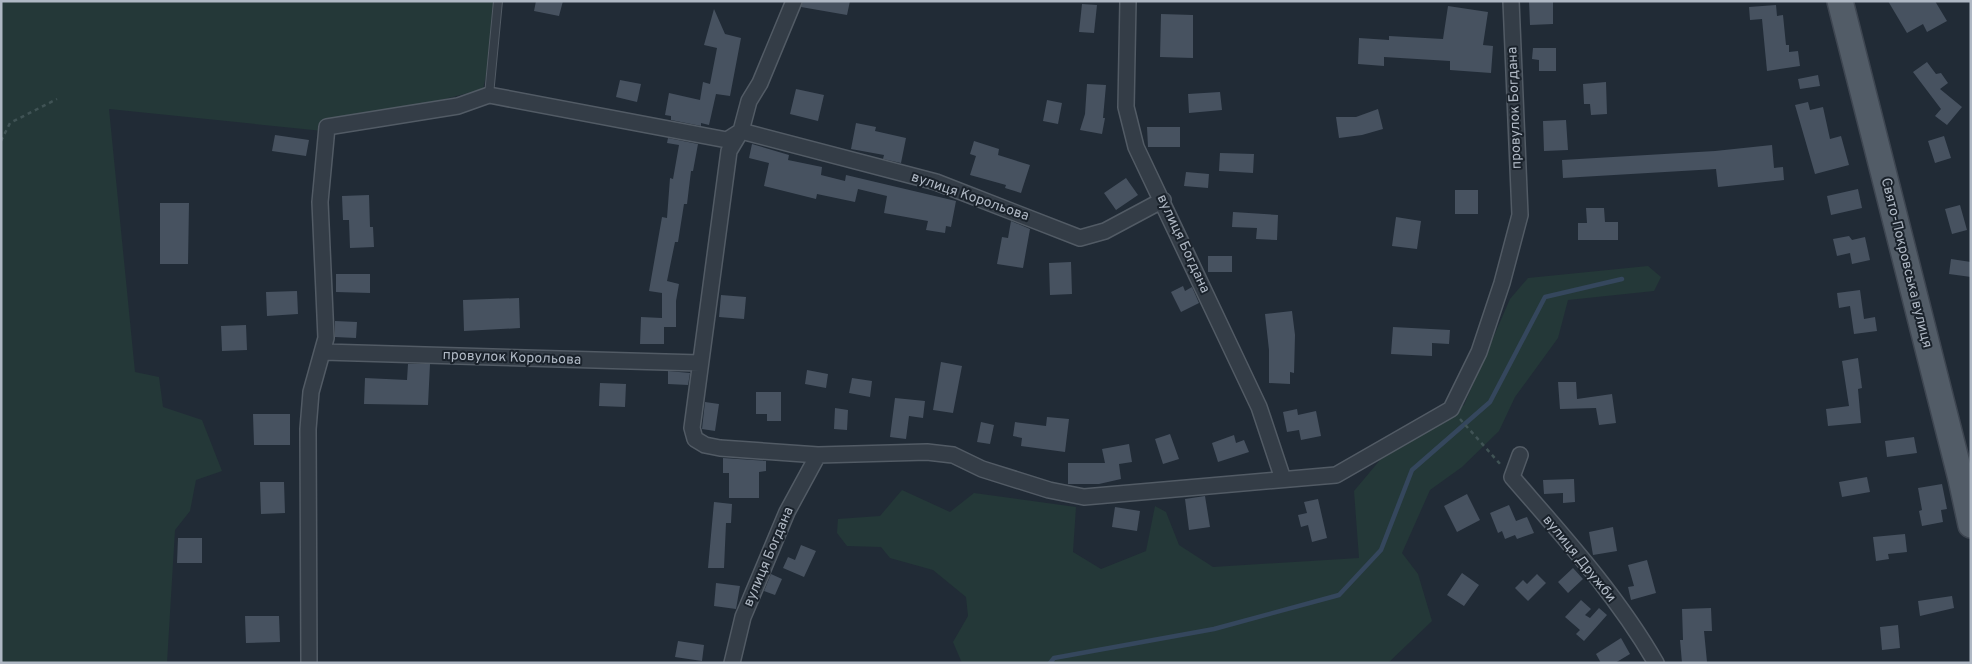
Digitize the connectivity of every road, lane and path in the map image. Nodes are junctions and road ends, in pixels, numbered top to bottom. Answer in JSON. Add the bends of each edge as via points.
{"nodes":[{"id":1,"x":498,"y":1,"type":"edge"},
{"id":2,"x":794,"y":1,"type":"edge"},
{"id":3,"x":1128,"y":1,"type":"edge"},
{"id":4,"x":1511,"y":1,"type":"edge"},
{"id":5,"x":1840,"y":1,"type":"edge"},
{"id":6,"x":488,"y":95,"type":"junction"},
{"id":7,"x":56,"y":99,"type":"dead end"},
{"id":8,"x":741,"y":131,"type":"junction"},
{"id":9,"x":1,"y":141,"type":"edge"},
{"id":10,"x":1163,"y":200,"type":"junction"},
{"id":11,"x":324,"y":352,"type":"junction"},
{"id":12,"x":700,"y":363,"type":"junction"},
{"id":13,"x":1451,"y":409,"type":"junction"},
{"id":14,"x":818,"y":455,"type":"junction"},
{"id":15,"x":1520,"y":455,"type":"dead end"},
{"id":16,"x":1512,"y":477,"type":"junction"},
{"id":17,"x":1282,"y":479,"type":"junction"},
{"id":18,"x":1971,"y":525,"type":"edge"},
{"id":19,"x":309,"y":663,"type":"edge"},
{"id":20,"x":732,"y":663,"type":"edge"},
{"id":21,"x":1656,"y":663,"type":"edge"}],
"edges":[{"from":1,"to":6,"type":"lane"},
{"from":2,"to":8,"type":"street","via":[[760,83],[749,101]]},
{"from":3,"to":10,"type":"street","name":"вулиця Богдана","via":[[1126,107],[1136,147]]},
{"from":4,"to":13,"type":"street","name":"провулок Богдана","via":[[1520,215],[1479,352]]},
{"from":5,"to":18,"type":"main road","name":"Свято-Покровська вулиця"},
{"from":6,"to":8,"type":"street","via":[[727,140]]},
{"from":6,"to":11,"type":"street","via":[[458,106],[327,127],[320,202]]},
{"from":7,"to":9,"type":"path","via":[[10,123]]},
{"from":8,"to":10,"type":"street","name":"вулиця Корольова","via":[[936,182],[1080,238],[1105,230]]},
{"from":8,"to":12,"type":"street","via":[[728,151]]},
{"from":10,"to":17,"type":"street","name":"вулиця Богдана","via":[[1259,407]]},
{"from":11,"to":12,"type":"street","name":"провулок Корольова"},
{"from":11,"to":19,"type":"street","via":[[311,392],[308,429]]},
{"from":12,"to":14,"type":"street","via":[[692,428],[695,439],[720,448]]},
{"from":13,"to":16,"type":"path"},
{"from":13,"to":17,"type":"street","via":[[1336,475]]},
{"from":14,"to":17,"type":"street","via":[[919,452],[953,455],[982,469],[1049,490],[1084,497]]},
{"from":14,"to":20,"type":"street","name":"вулиця Богдана","via":[[787,512],[743,617]]},
{"from":15,"to":16,"type":"street"},
{"from":16,"to":21,"type":"street","name":"вулиця Дружби","via":[[1585,563],[1643,639]]}]}
